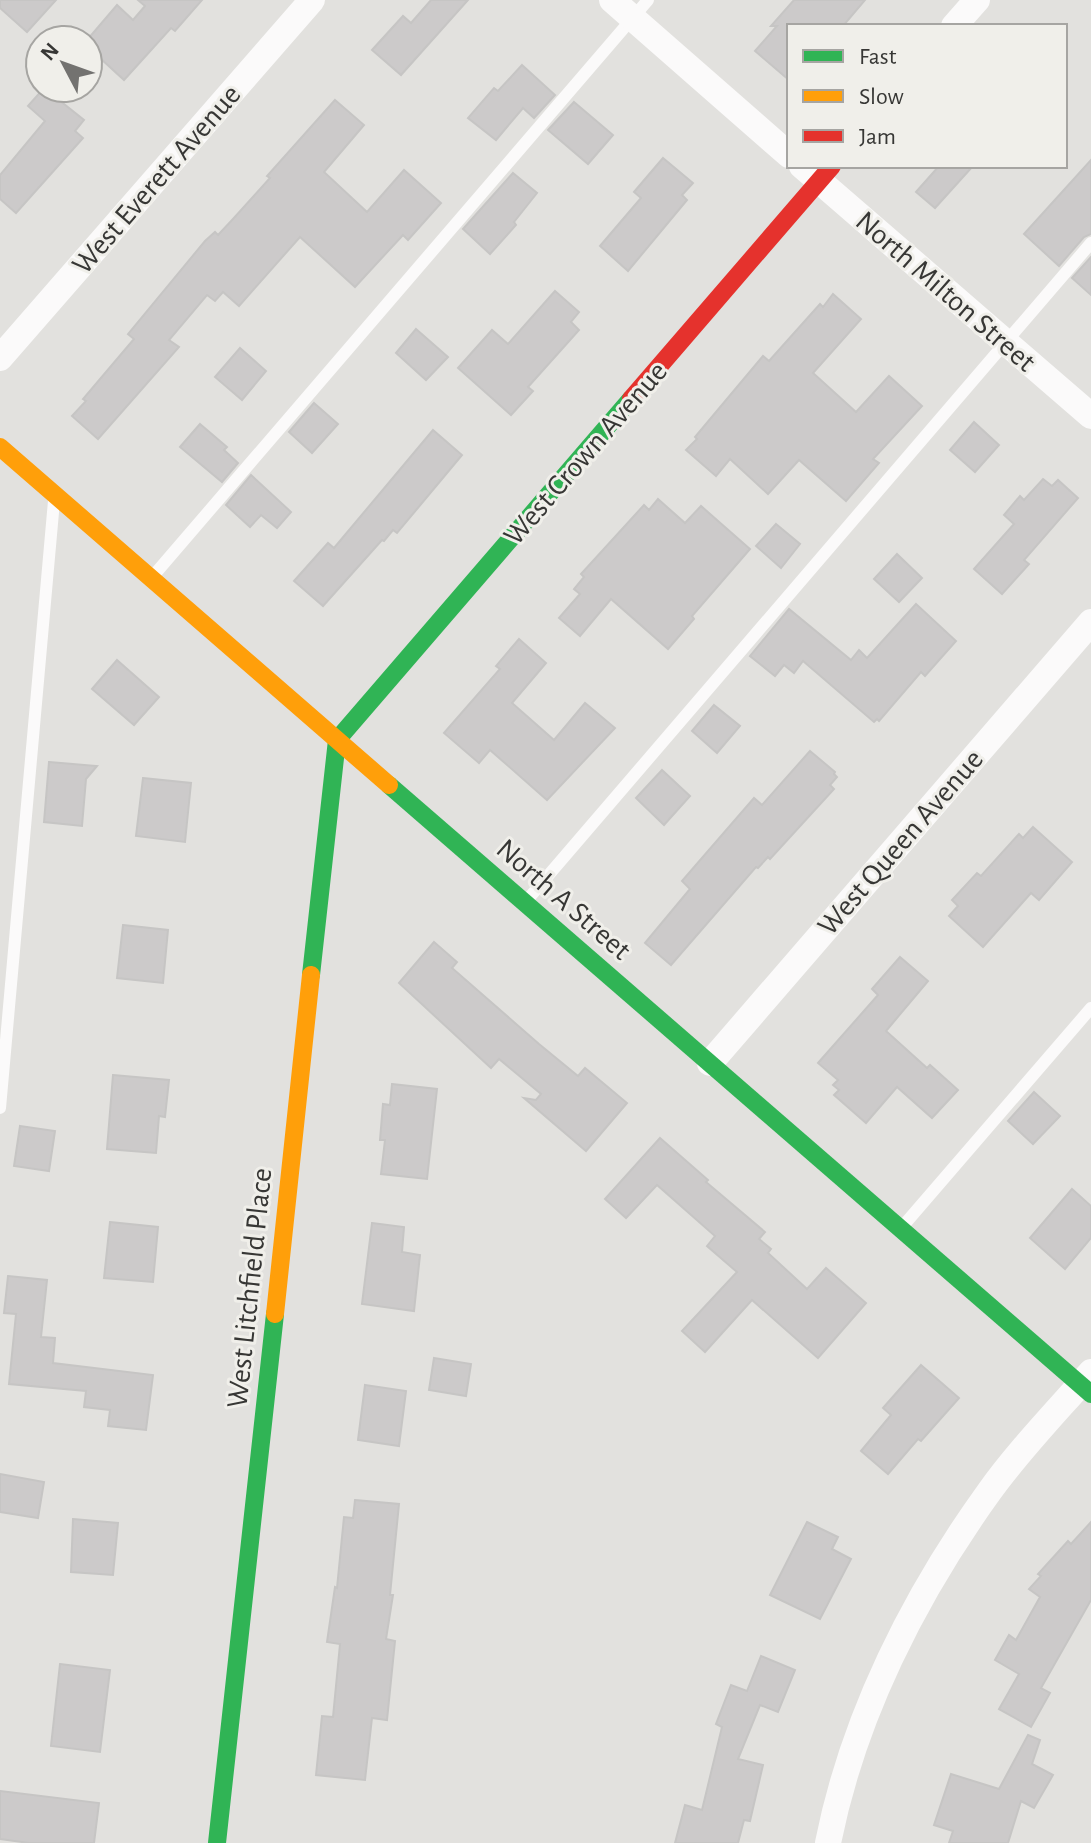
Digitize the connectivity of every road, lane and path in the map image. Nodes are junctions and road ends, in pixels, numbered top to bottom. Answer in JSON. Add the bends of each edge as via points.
{"nodes":[{"id":1,"x":312,"y":0,"type":"edge"},
{"id":2,"x":612,"y":0,"type":"edge"},
{"id":3,"x":977,"y":0,"type":"edge"},
{"id":4,"x":641,"y":9,"type":"edge"},
{"id":5,"x":956,"y":24,"type":"edge"},
{"id":6,"x":787,"y":153,"type":"edge"},
{"id":7,"x":818,"y":171,"type":"edge"},
{"id":8,"x":1091,"y":243,"type":"edge"},
{"id":9,"x":1005,"y":341,"type":"junction"},
{"id":10,"x":0,"y":358,"type":"edge"},
{"id":11,"x":1091,"y":416,"type":"edge"},
{"id":12,"x":0,"y":447,"type":"edge"},
{"id":13,"x":55,"y":494,"type":"junction"},
{"id":14,"x":152,"y":577,"type":"junction"},
{"id":15,"x":1091,"y":622,"type":"edge"},
{"id":16,"x":337,"y":740,"type":"junction"},
{"id":17,"x":525,"y":903,"type":"junction"},
{"id":18,"x":1091,"y":1008,"type":"edge"},
{"id":19,"x":710,"y":1063,"type":"junction"},
{"id":20,"x":0,"y":1108,"type":"edge"},
{"id":21,"x":900,"y":1229,"type":"junction"},
{"id":22,"x":1087,"y":1384,"type":"edge"},
{"id":23,"x":217,"y":1843,"type":"edge"},
{"id":24,"x":828,"y":1843,"type":"edge"}],
"edges":[{"from":1,"to":10,"type":"street","name":"West Everett Avenue"},
{"from":2,"to":4,"type":"street"},
{"from":3,"to":5,"type":"street"},
{"from":4,"to":6,"type":"street"},
{"from":4,"to":14,"type":"lane"},
{"from":7,"to":9,"type":"street","name":"North Milton Street"},
{"from":7,"to":16,"type":"street","name":"West Crown Avenue"},
{"from":8,"to":9,"type":"lane"},
{"from":9,"to":11,"type":"street","name":"North Milton Street"},
{"from":9,"to":17,"type":"lane"},
{"from":12,"to":13,"type":"street","name":"North A Street"},
{"from":13,"to":14,"type":"street","name":"North A Street"},
{"from":13,"to":20,"type":"lane"},
{"from":14,"to":16,"type":"street","name":"North A Street"},
{"from":15,"to":19,"type":"street","name":"West Queen Avenue"},
{"from":16,"to":17,"type":"street","name":"North A Street"},
{"from":16,"to":23,"type":"street","name":"West Litchfield Place"},
{"from":17,"to":19,"type":"street","name":"North A Street"},
{"from":18,"to":21,"type":"lane"},
{"from":19,"to":21,"type":"street","name":"North A Street"},
{"from":21,"to":22,"type":"street","name":"North A Street"},
{"from":22,"to":24,"type":"street","via":[[990,1491],[927,1587],[876,1689]]}]}
